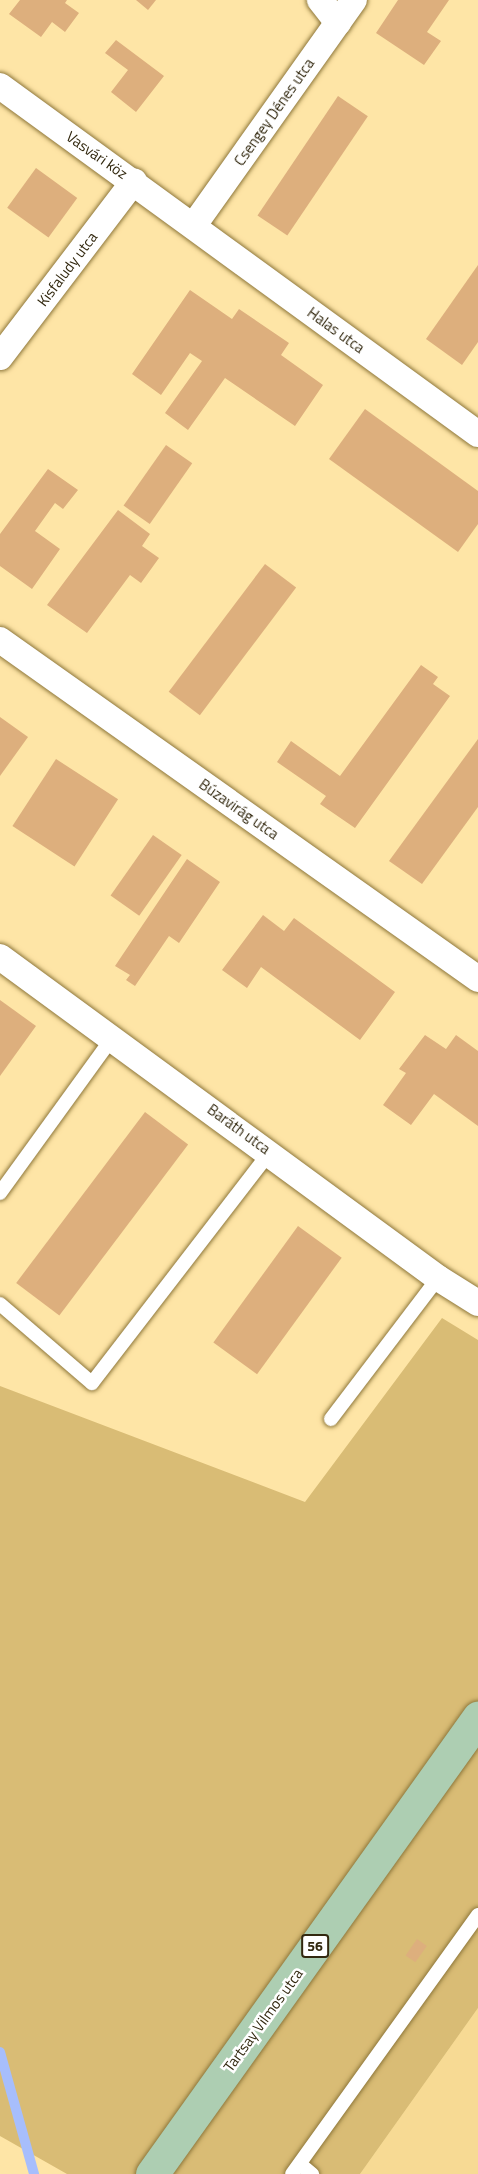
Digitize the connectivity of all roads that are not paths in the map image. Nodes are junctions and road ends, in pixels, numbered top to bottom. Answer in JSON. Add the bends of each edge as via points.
{"nodes":[{"id":1,"x":320,"y":0,"type":"edge"},
{"id":2,"x":354,"y":0,"type":"edge"},
{"id":3,"x":338,"y":23,"type":"junction"},
{"id":4,"x":0,"y":86,"type":"edge"},
{"id":5,"x":134,"y":181,"type":"junction"},
{"id":6,"x":195,"y":225,"type":"junction"},
{"id":7,"x":0,"y":357,"type":"edge"},
{"id":8,"x":478,"y":434,"type":"edge"},
{"id":9,"x":0,"y":640,"type":"edge"},
{"id":10,"x":0,"y":957,"type":"edge"},
{"id":11,"x":478,"y":979,"type":"edge"},
{"id":12,"x":113,"y":1037,"type":"junction"},
{"id":13,"x":270,"y":1152,"type":"junction"},
{"id":14,"x":0,"y":1193,"type":"edge"},
{"id":15,"x":438,"y":1278,"type":"junction"},
{"id":16,"x":478,"y":1303,"type":"edge"},
{"id":17,"x":0,"y":1304,"type":"edge"},
{"id":18,"x":332,"y":1419,"type":"dead end"},
{"id":19,"x":478,"y":1718,"type":"edge"},
{"id":20,"x":478,"y":1915,"type":"edge"},
{"id":21,"x":296,"y":2169,"type":"edge"},
{"id":22,"x":152,"y":2174,"type":"edge"},
{"id":23,"x":312,"y":2174,"type":"edge"}],
"edges":[{"from":1,"to":3,"type":"street"},
{"from":2,"to":3,"type":"street","name":"Csengey Dénes utca"},
{"from":3,"to":6,"type":"street","name":"Csengey Dénes utca"},
{"from":4,"to":5,"type":"street","name":"Vasvári köz"},
{"from":5,"to":6,"type":"street","name":"Vasvári köz"},
{"from":5,"to":7,"type":"street","name":"Kisfaludy utca"},
{"from":6,"to":8,"type":"street","name":"Halas utca"},
{"from":9,"to":11,"type":"street","name":"Búzavirág utca"},
{"from":10,"to":12,"type":"street","name":"Baráth utca"},
{"from":12,"to":13,"type":"street","name":"Baráth utca"},
{"from":12,"to":14,"type":"lane"},
{"from":13,"to":15,"type":"street","name":"Baráth utca"},
{"from":13,"to":17,"type":"lane","via":[[92,1383]]},
{"from":15,"to":16,"type":"street","name":"Baráth utca"},
{"from":15,"to":18,"type":"lane"},
{"from":19,"to":22,"type":"main road","name":"Tartsay Vilmos utca","number":"56"},
{"from":20,"to":21,"type":"lane"},
{"from":21,"to":23,"type":"lane"}]}
